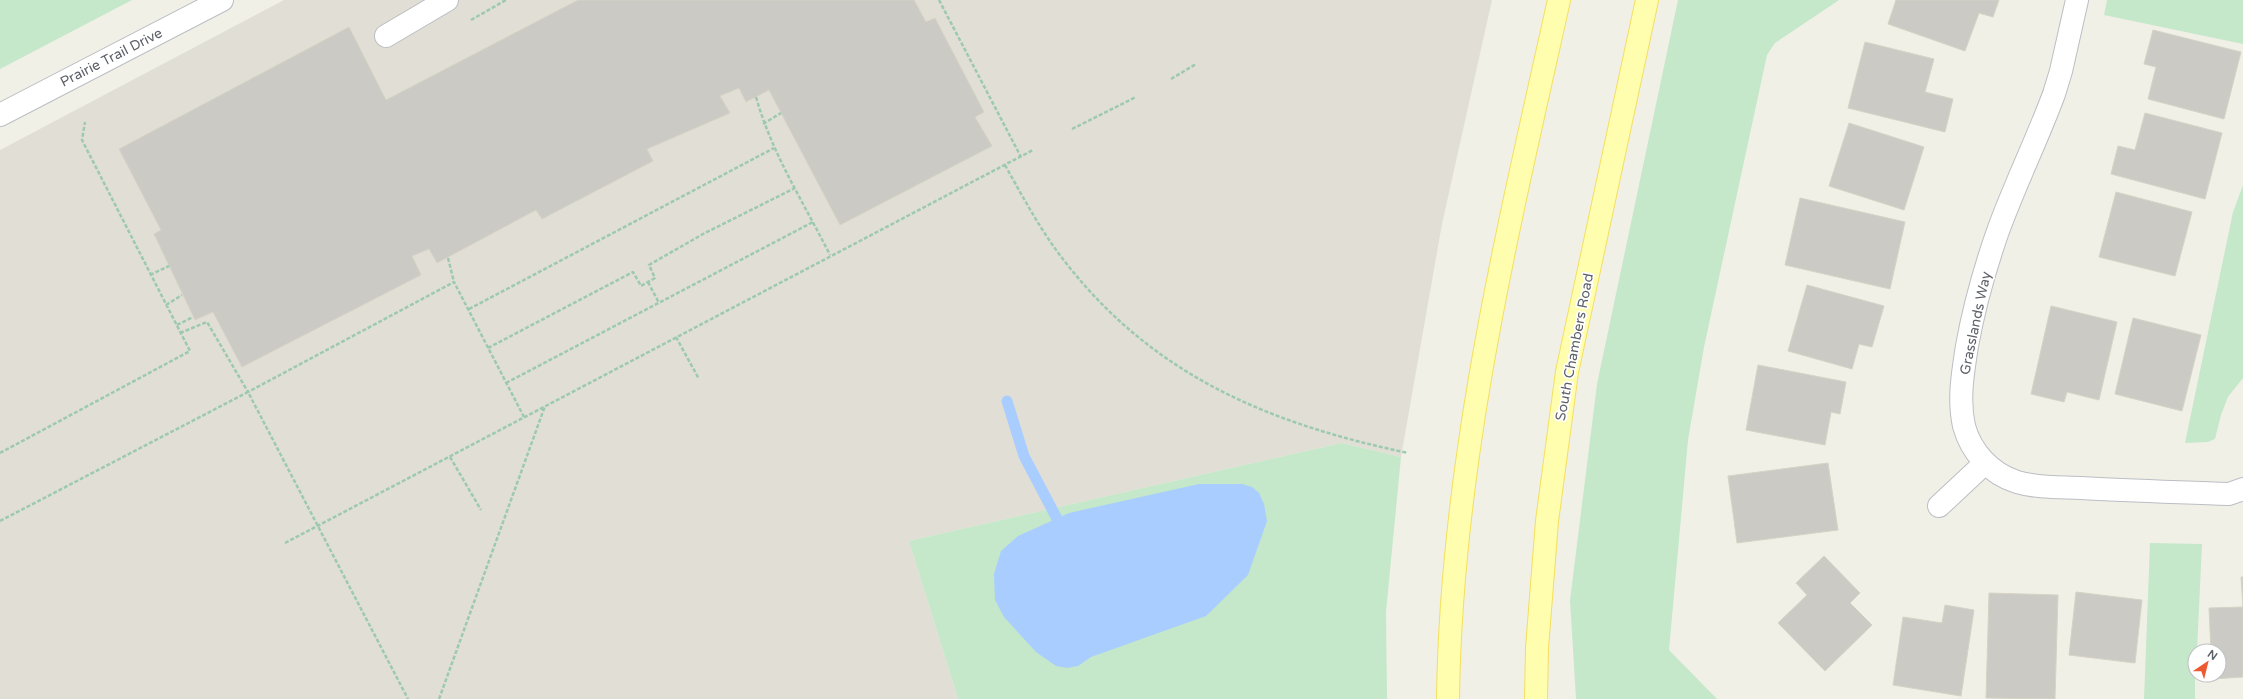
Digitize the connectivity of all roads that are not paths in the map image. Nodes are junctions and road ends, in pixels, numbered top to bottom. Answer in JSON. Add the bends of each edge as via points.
{"nodes":[{"id":1,"x":222,"y":0,"type":"edge"},
{"id":2,"x":447,"y":0,"type":"edge"},
{"id":3,"x":1559,"y":0,"type":"edge"},
{"id":4,"x":1647,"y":0,"type":"edge"},
{"id":5,"x":2077,"y":0,"type":"edge"},
{"id":6,"x":386,"y":36,"type":"dead end"},
{"id":7,"x":0,"y":115,"type":"edge"},
{"id":8,"x":1985,"y":463,"type":"junction"},
{"id":9,"x":2243,"y":489,"type":"edge"},
{"id":10,"x":1940,"y":506,"type":"dead end"},
{"id":11,"x":1448,"y":699,"type":"edge"},
{"id":12,"x":1536,"y":699,"type":"edge"}],
"edges":[{"from":1,"to":7,"type":"street","name":"Prairie Trail Drive"},
{"from":2,"to":6,"type":"street"},
{"from":3,"to":11,"type":"main road","via":[[1492,310],[1461,504],[1453,593]]},
{"from":4,"to":12,"type":"main road","name":"South Chambers Road","via":[[1567,372],[1547,521],[1537,648]]},
{"from":5,"to":8,"type":"street","name":"Grasslands Way","via":[[2057,86],[1998,230],[1970,333],[1962,374],[1964,426],[1972,447]]},
{"from":8,"to":9,"type":"street","name":"Grasslands Way","via":[[2000,475],[2035,486],[2229,494]]},
{"from":8,"to":10,"type":"street"}]}
